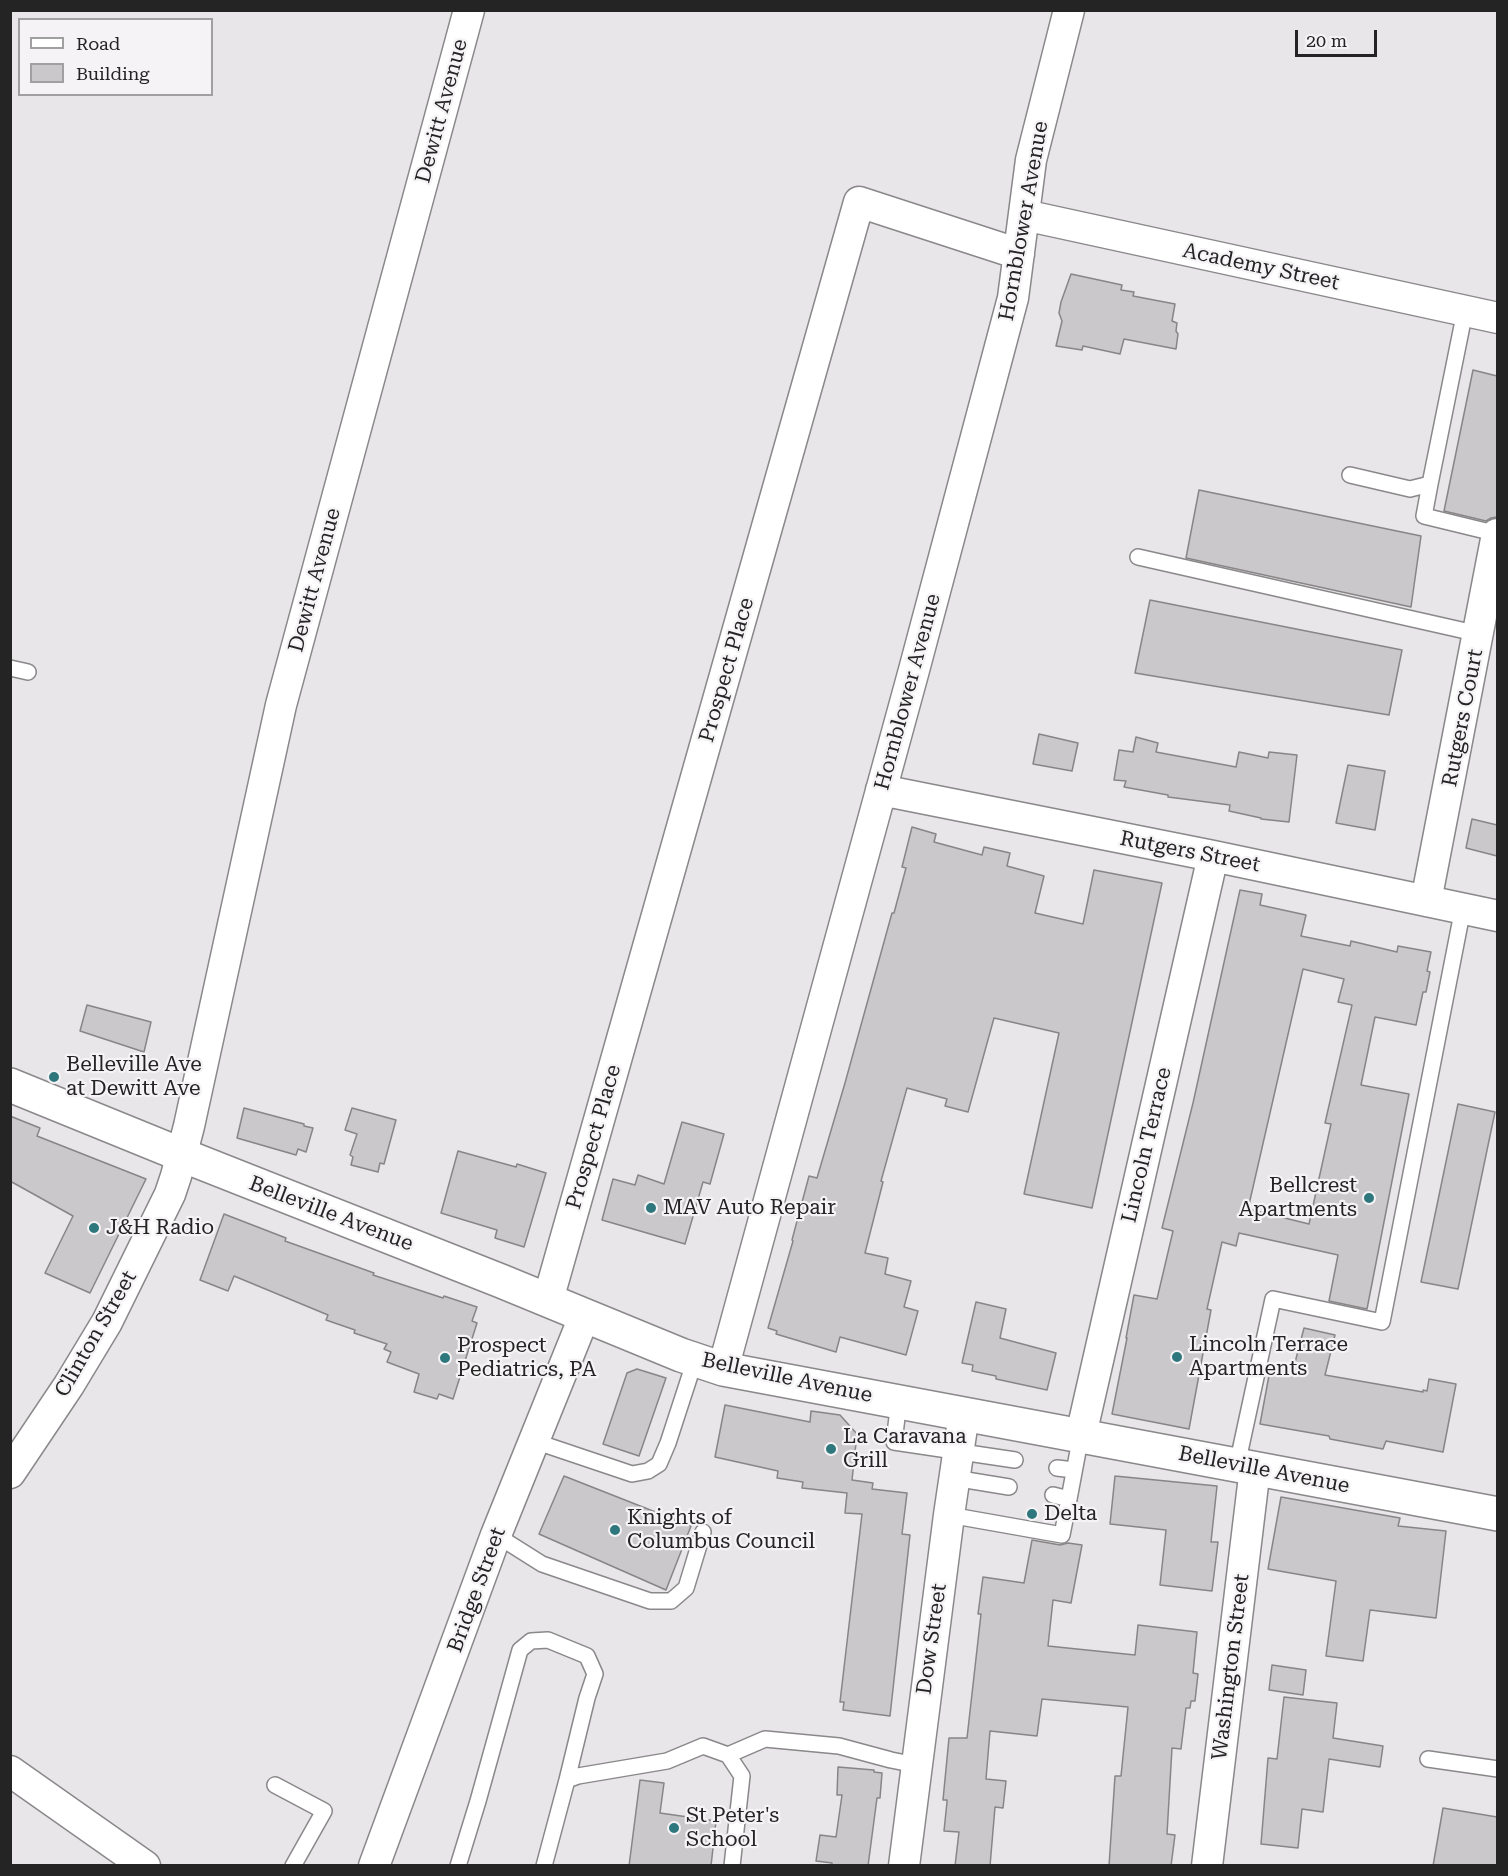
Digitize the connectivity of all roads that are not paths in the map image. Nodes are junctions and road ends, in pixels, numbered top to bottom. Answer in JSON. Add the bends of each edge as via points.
{"nodes":[{"id":1,"x":469,"y":10,"type":"edge"},
{"id":2,"x":1069,"y":10,"type":"edge"},
{"id":3,"x":1024,"y":215,"type":"junction"},
{"id":4,"x":1019,"y":254,"type":"junction"},
{"id":5,"x":1465,"y":311,"type":"junction"},
{"id":6,"x":1497,"y":318,"type":"edge"},
{"id":7,"x":1350,"y":475,"type":"dead end"},
{"id":8,"x":1430,"y":484,"type":"junction"},
{"id":9,"x":1497,"y":534,"type":"edge"},
{"id":10,"x":1138,"y":557,"type":"dead end"},
{"id":11,"x":1479,"y":634,"type":"junction"},
{"id":12,"x":10,"y":668,"type":"edge"},
{"id":13,"x":28,"y":672,"type":"dead end"},
{"id":14,"x":881,"y":790,"type":"junction"},
{"id":15,"x":1213,"y":856,"type":"junction"},
{"id":16,"x":1426,"y":901,"type":"junction"},
{"id":17,"x":1462,"y":908,"type":"junction"},
{"id":18,"x":1497,"y":915,"type":"edge"},
{"id":19,"x":10,"y":1085,"type":"edge"},
{"id":20,"x":182,"y":1155,"type":"junction"},
{"id":21,"x":548,"y":1300,"type":"junction"},
{"id":22,"x":584,"y":1317,"type":"junction"},
{"id":23,"x":709,"y":1364,"type":"junction"},
{"id":24,"x":899,"y":1401,"type":"junction"},
{"id":25,"x":964,"y":1414,"type":"junction"},
{"id":26,"x":1081,"y":1435,"type":"junction"},
{"id":27,"x":534,"y":1441,"type":"junction"},
{"id":28,"x":1015,"y":1460,"type":"dead end"},
{"id":29,"x":957,"y":1464,"type":"junction"},
{"id":30,"x":1246,"y":1466,"type":"junction"},
{"id":31,"x":1057,"y":1468,"type":"dead end"},
{"id":32,"x":1074,"y":1470,"type":"junction"},
{"id":33,"x":10,"y":1473,"type":"edge"},
{"id":34,"x":1009,"y":1487,"type":"dead end"},
{"id":35,"x":1053,"y":1495,"type":"dead end"},
{"id":36,"x":1069,"y":1499,"type":"junction"},
{"id":37,"x":1497,"y":1514,"type":"edge"},
{"id":38,"x":949,"y":1515,"type":"junction"},
{"id":39,"x":703,"y":1532,"type":"dead end"},
{"id":40,"x":496,"y":1535,"type":"junction"},
{"id":41,"x":728,"y":1755,"type":"junction"},
{"id":42,"x":1428,"y":1759,"type":"dead end"},
{"id":43,"x":916,"y":1765,"type":"junction"},
{"id":44,"x":1497,"y":1769,"type":"edge"},
{"id":45,"x":10,"y":1771,"type":"edge"},
{"id":46,"x":567,"y":1780,"type":"junction"},
{"id":47,"x":275,"y":1785,"type":"dead end"},
{"id":48,"x":145,"y":1866,"type":"edge"},
{"id":49,"x":293,"y":1866,"type":"edge"},
{"id":50,"x":374,"y":1866,"type":"edge"},
{"id":51,"x":458,"y":1866,"type":"edge"},
{"id":52,"x":544,"y":1866,"type":"edge"},
{"id":53,"x":732,"y":1866,"type":"edge"},
{"id":54,"x":904,"y":1866,"type":"edge"},
{"id":55,"x":1207,"y":1866,"type":"edge"}],
"edges":[{"from":1,"to":20,"type":"street","name":"Dewitt Avenue","via":[[282,705]]},
{"from":2,"to":3,"type":"street","name":"Hornblower Avenue","via":[[1031,160]]},
{"from":3,"to":4,"type":"street","name":"Hornblower Avenue"},
{"from":3,"to":5,"type":"street","name":"Academy Street"},
{"from":4,"to":14,"type":"street","name":"Hornblower Avenue","via":[[1013,298]]},
{"from":4,"to":21,"type":"street","name":"Prospect Place","via":[[859,202]]},
{"from":5,"to":6,"type":"street","name":"Academy Street"},
{"from":5,"to":8,"type":"lane"},
{"from":7,"to":8,"type":"lane","via":[[1410,489]]},
{"from":8,"to":9,"type":"lane","via":[[1424,516]]},
{"from":9,"to":11,"type":"street","name":"Rutgers Court"},
{"from":10,"to":11,"type":"lane"},
{"from":11,"to":16,"type":"street","name":"Rutgers Court"},
{"from":12,"to":13,"type":"lane"},
{"from":14,"to":15,"type":"street","name":"Rutgers Street"},
{"from":14,"to":23,"type":"street","name":"Hornblower Avenue"},
{"from":15,"to":16,"type":"street","name":"Rutgers Street"},
{"from":15,"to":26,"type":"street","name":"Lincoln Terrace"},
{"from":16,"to":17,"type":"street","name":"Rutgers Street"},
{"from":17,"to":18,"type":"street","name":"Rutgers Street"},
{"from":17,"to":30,"type":"lane","via":[[1382,1322],[1273,1299]]},
{"from":19,"to":20,"type":"main road","name":"Belleville Avenue"},
{"from":20,"to":21,"type":"main road","name":"Belleville Avenue"},
{"from":20,"to":33,"type":"street","name":"Clinton Street","via":[[170,1194],[107,1322]]},
{"from":21,"to":22,"type":"main road","name":"Belleville Avenue"},
{"from":22,"to":23,"type":"main road","name":"Belleville Avenue"},
{"from":22,"to":27,"type":"street","name":"Bridge Street"},
{"from":23,"to":24,"type":"main road","name":"Belleville Avenue"},
{"from":23,"to":27,"type":"lane","via":[[659,1464],[648,1471],[632,1474]]},
{"from":24,"to":25,"type":"main road","name":"Belleville Avenue"},
{"from":24,"to":29,"type":"lane","via":[[894,1442]]},
{"from":25,"to":26,"type":"main road","name":"Belleville Avenue"},
{"from":25,"to":29,"type":"street","name":"Dow Street"},
{"from":26,"to":30,"type":"main road","name":"Belleville Avenue"},
{"from":26,"to":32,"type":"lane"},
{"from":27,"to":40,"type":"street","name":"Bridge Street"},
{"from":28,"to":29,"type":"lane"},
{"from":29,"to":34,"type":"lane"},
{"from":29,"to":38,"type":"street","name":"Dow Street"},
{"from":30,"to":37,"type":"main road","name":"Belleville Avenue"},
{"from":30,"to":55,"type":"street","name":"Washington Street"},
{"from":31,"to":32,"type":"lane"},
{"from":32,"to":36,"type":"lane"},
{"from":35,"to":36,"type":"lane"},
{"from":36,"to":38,"type":"lane","via":[[1062,1534]]},
{"from":38,"to":43,"type":"street","name":"Dow Street"},
{"from":39,"to":40,"type":"lane","via":[[686,1588],[671,1601],[650,1601],[542,1564]]},
{"from":40,"to":50,"type":"street","name":"Bridge Street"},
{"from":41,"to":43,"type":"lane","via":[[765,1739],[839,1746]]},
{"from":41,"to":46,"type":"lane","via":[[703,1746],[667,1761]]},
{"from":41,"to":53,"type":"lane","via":[[742,1776]]},
{"from":42,"to":44,"type":"lane"},
{"from":43,"to":54,"type":"street","name":"Dow Street"},
{"from":45,"to":48,"type":"street"},
{"from":46,"to":51,"type":"lane","via":[[595,1674],[587,1656],[548,1640],[531,1641],[520,1650]]},
{"from":46,"to":52,"type":"lane"},
{"from":47,"to":49,"type":"lane","via":[[324,1811]]}]}
